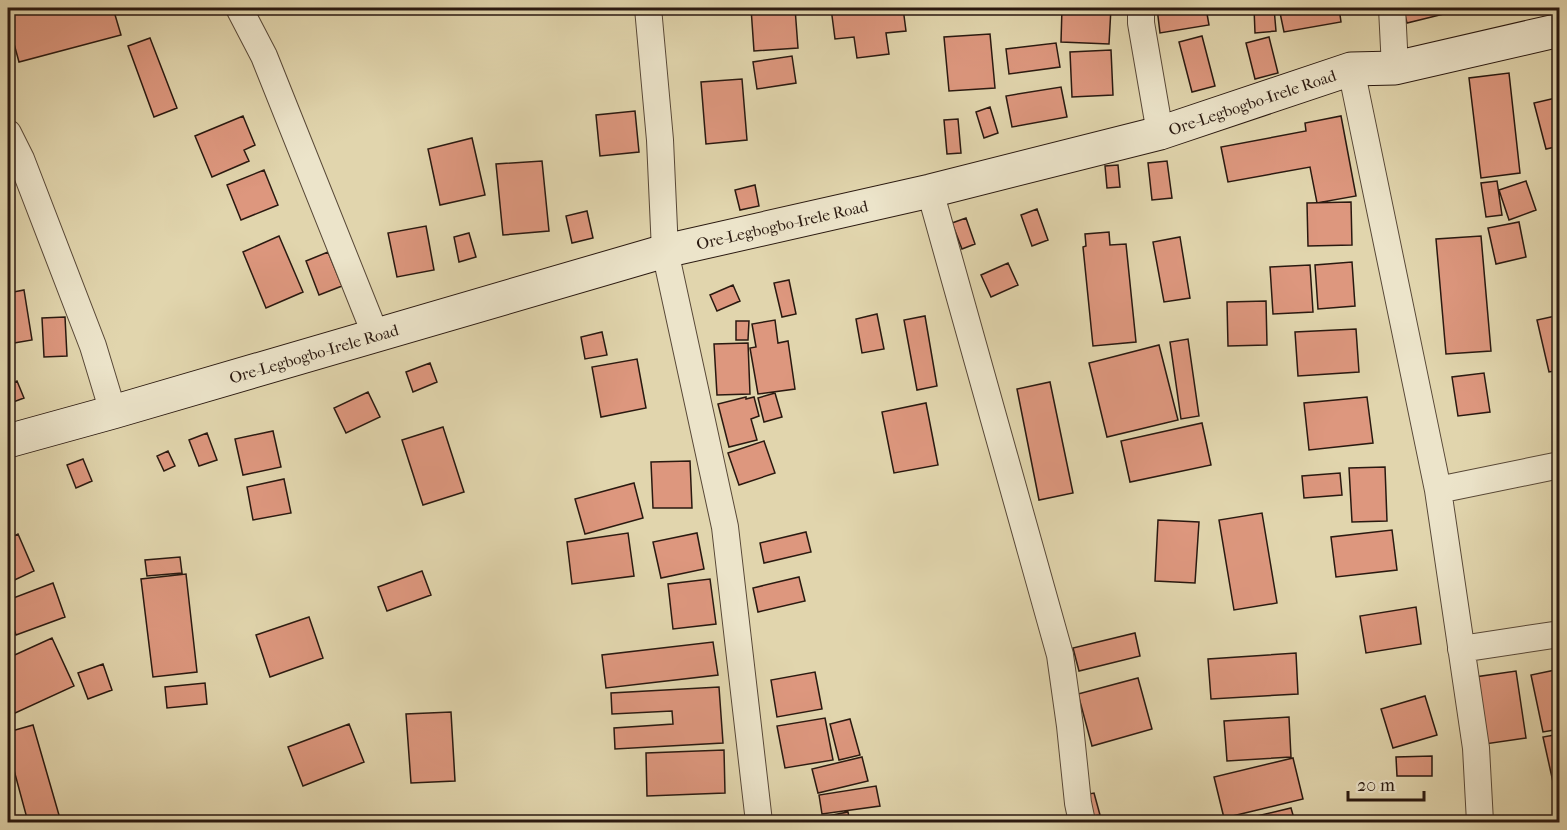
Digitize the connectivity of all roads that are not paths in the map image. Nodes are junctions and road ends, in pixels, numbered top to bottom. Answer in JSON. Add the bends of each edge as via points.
{"nodes":[{"id":1,"x":239,"y":8,"type":"edge"},
{"id":2,"x":648,"y":8,"type":"edge"},
{"id":3,"x":1141,"y":8,"type":"edge"},
{"id":4,"x":1392,"y":8,"type":"edge"},
{"id":5,"x":1560,"y":30,"type":"edge"},
{"id":6,"x":1395,"y":68,"type":"junction"},
{"id":7,"x":1351,"y":69,"type":"junction"},
{"id":8,"x":8,"y":134,"type":"edge"},
{"id":9,"x":1160,"y":134,"type":"junction"},
{"id":10,"x":930,"y":191,"type":"junction"},
{"id":11,"x":665,"y":251,"type":"junction"},
{"id":12,"x":376,"y":336,"type":"junction"},
{"id":13,"x":113,"y":412,"type":"junction"},
{"id":14,"x":8,"y":441,"type":"edge"},
{"id":15,"x":1560,"y":465,"type":"edge"},
{"id":16,"x":1437,"y":490,"type":"junction"},
{"id":17,"x":1560,"y":634,"type":"edge"},
{"id":18,"x":1461,"y":650,"type":"junction"},
{"id":19,"x":759,"y":822,"type":"edge"},
{"id":20,"x":1082,"y":822,"type":"edge"},
{"id":21,"x":1480,"y":822,"type":"edge"}],
"edges":[{"from":1,"to":12,"type":"street","via":[[264,56]]},
{"from":2,"to":11,"type":"street"},
{"from":3,"to":9,"type":"street"},
{"from":4,"to":6,"type":"street"},
{"from":5,"to":6,"type":"main road","name":"Ore-Legbogbo-Irele Road"},
{"from":6,"to":7,"type":"main road","name":"Ore-Legbogbo-Irele Road"},
{"from":7,"to":9,"type":"main road","name":"Ore-Legbogbo-Irele Road"},
{"from":7,"to":16,"type":"street"},
{"from":8,"to":13,"type":"street","via":[[93,346]]},
{"from":9,"to":10,"type":"main road","name":"Ore-Legbogbo-Irele Road"},
{"from":10,"to":11,"type":"main road","name":"Ore-Legbogbo-Irele Road"},
{"from":10,"to":20,"type":"street","via":[[1060,655]]},
{"from":11,"to":12,"type":"main road","name":"Ore-Legbogbo-Irele Road"},
{"from":11,"to":19,"type":"street","via":[[725,527]]},
{"from":12,"to":13,"type":"main road","name":"Ore-Legbogbo-Irele Road"},
{"from":13,"to":14,"type":"main road","name":"Ore-Legbogbo-Irele Road"},
{"from":15,"to":16,"type":"street"},
{"from":16,"to":18,"type":"street"},
{"from":17,"to":18,"type":"street"},
{"from":18,"to":21,"type":"street","via":[[1476,748]]}]}
